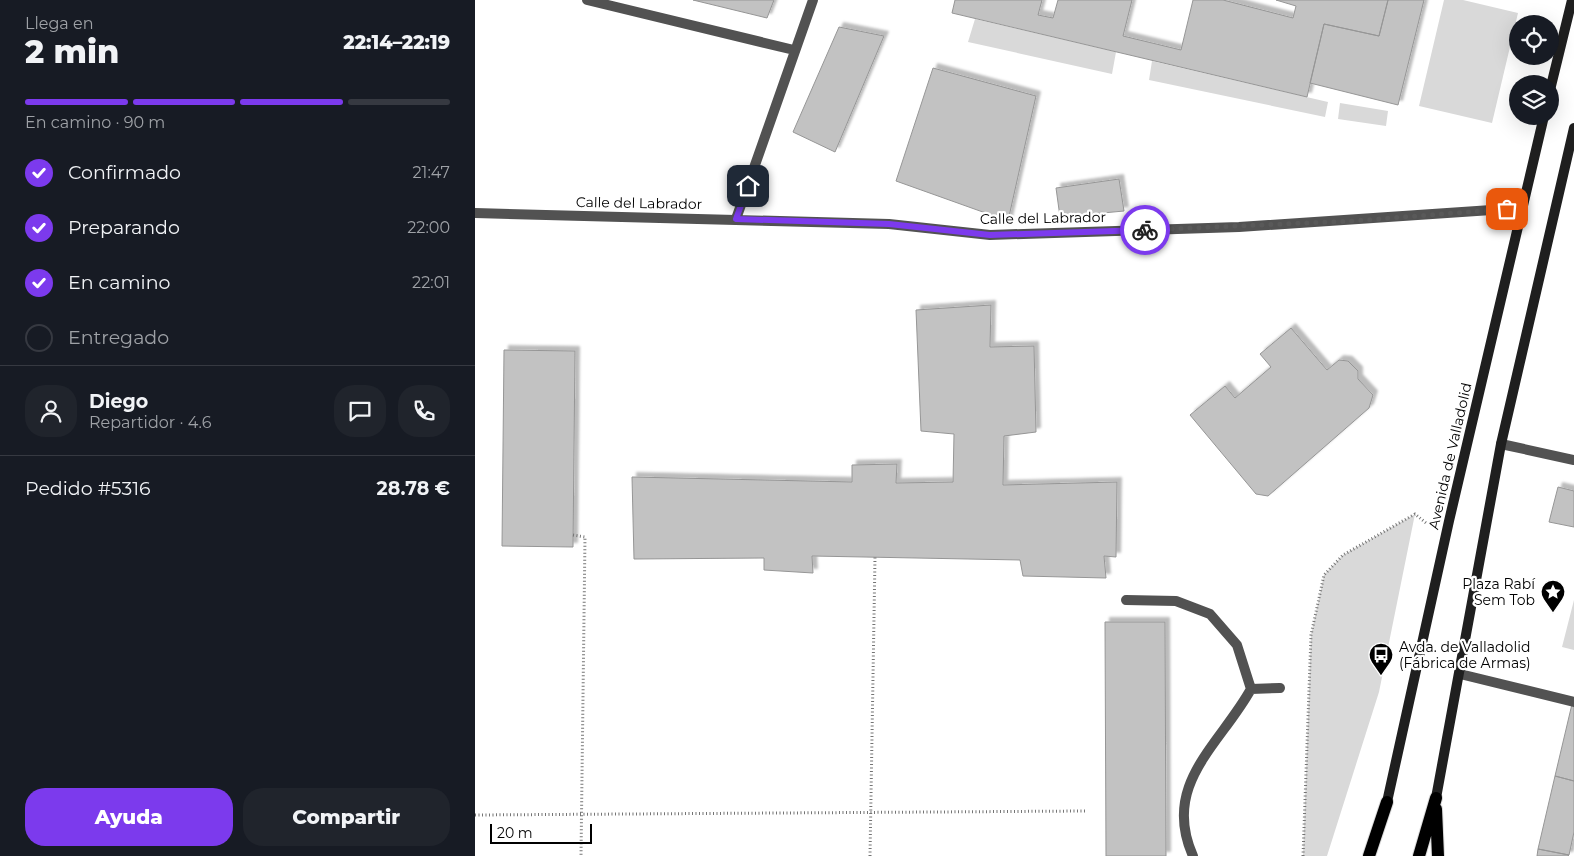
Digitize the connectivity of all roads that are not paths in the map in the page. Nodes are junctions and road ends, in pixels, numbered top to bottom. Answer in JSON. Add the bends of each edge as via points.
{"nodes":[{"id":1,"x":587,"y":0,"type":"edge"},
{"id":2,"x":813,"y":0,"type":"edge"},
{"id":3,"x":1572,"y":0,"type":"edge"},
{"id":4,"x":794,"y":50,"type":"junction"},
{"id":5,"x":1554,"y":75,"type":"edge"},
{"id":6,"x":1542,"y":125,"type":"edge"},
{"id":7,"x":1574,"y":128,"type":"edge"},
{"id":8,"x":1521,"y":208,"type":"junction"},
{"id":9,"x":475,"y":213,"type":"edge"},
{"id":10,"x":736,"y":219,"type":"junction"},
{"id":11,"x":1501,"y":444,"type":"junction"},
{"id":12,"x":1574,"y":460,"type":"edge"},
{"id":13,"x":1126,"y":600,"type":"dead end"},
{"id":14,"x":1460,"y":674,"type":"junction"},
{"id":15,"x":1280,"y":688,"type":"dead end"},
{"id":16,"x":1251,"y":689,"type":"junction"},
{"id":17,"x":1574,"y":702,"type":"edge"},
{"id":18,"x":1436,"y":798,"type":"junction"},
{"id":19,"x":1387,"y":802,"type":"junction"},
{"id":20,"x":1193,"y":856,"type":"edge"},
{"id":21,"x":1369,"y":856,"type":"edge"},
{"id":22,"x":1375,"y":856,"type":"edge"},
{"id":23,"x":1419,"y":856,"type":"edge"},
{"id":24,"x":1438,"y":856,"type":"edge"}],
"edges":[{"from":1,"to":4,"type":"street"},
{"from":2,"to":4,"type":"street"},
{"from":3,"to":5,"type":"main road"},
{"from":4,"to":10,"type":"street"},
{"from":6,"to":8,"type":"main road","name":"Avenida de Valladolid"},
{"from":7,"to":11,"type":"main road"},
{"from":8,"to":10,"type":"street","name":"Calle del Labrador","via":[[1239,228],[990,235],[889,224]]},
{"from":8,"to":19,"type":"main road","name":"Avenida de Valladolid"},
{"from":9,"to":10,"type":"street","name":"Calle del Labrador"},
{"from":11,"to":12,"type":"street"},
{"from":11,"to":14,"type":"main road"},
{"from":13,"to":16,"type":"street","via":[[1175,601],[1210,614],[1237,644]]},
{"from":14,"to":17,"type":"street"},
{"from":14,"to":18,"type":"main road"},
{"from":15,"to":16,"type":"street"},
{"from":16,"to":20,"type":"street","via":[[1188,783],[1185,839]]},
{"from":18,"to":23,"type":"main road"},
{"from":18,"to":24,"type":"main road"},
{"from":19,"to":21,"type":"main road"},
{"from":19,"to":22,"type":"main road"}]}
